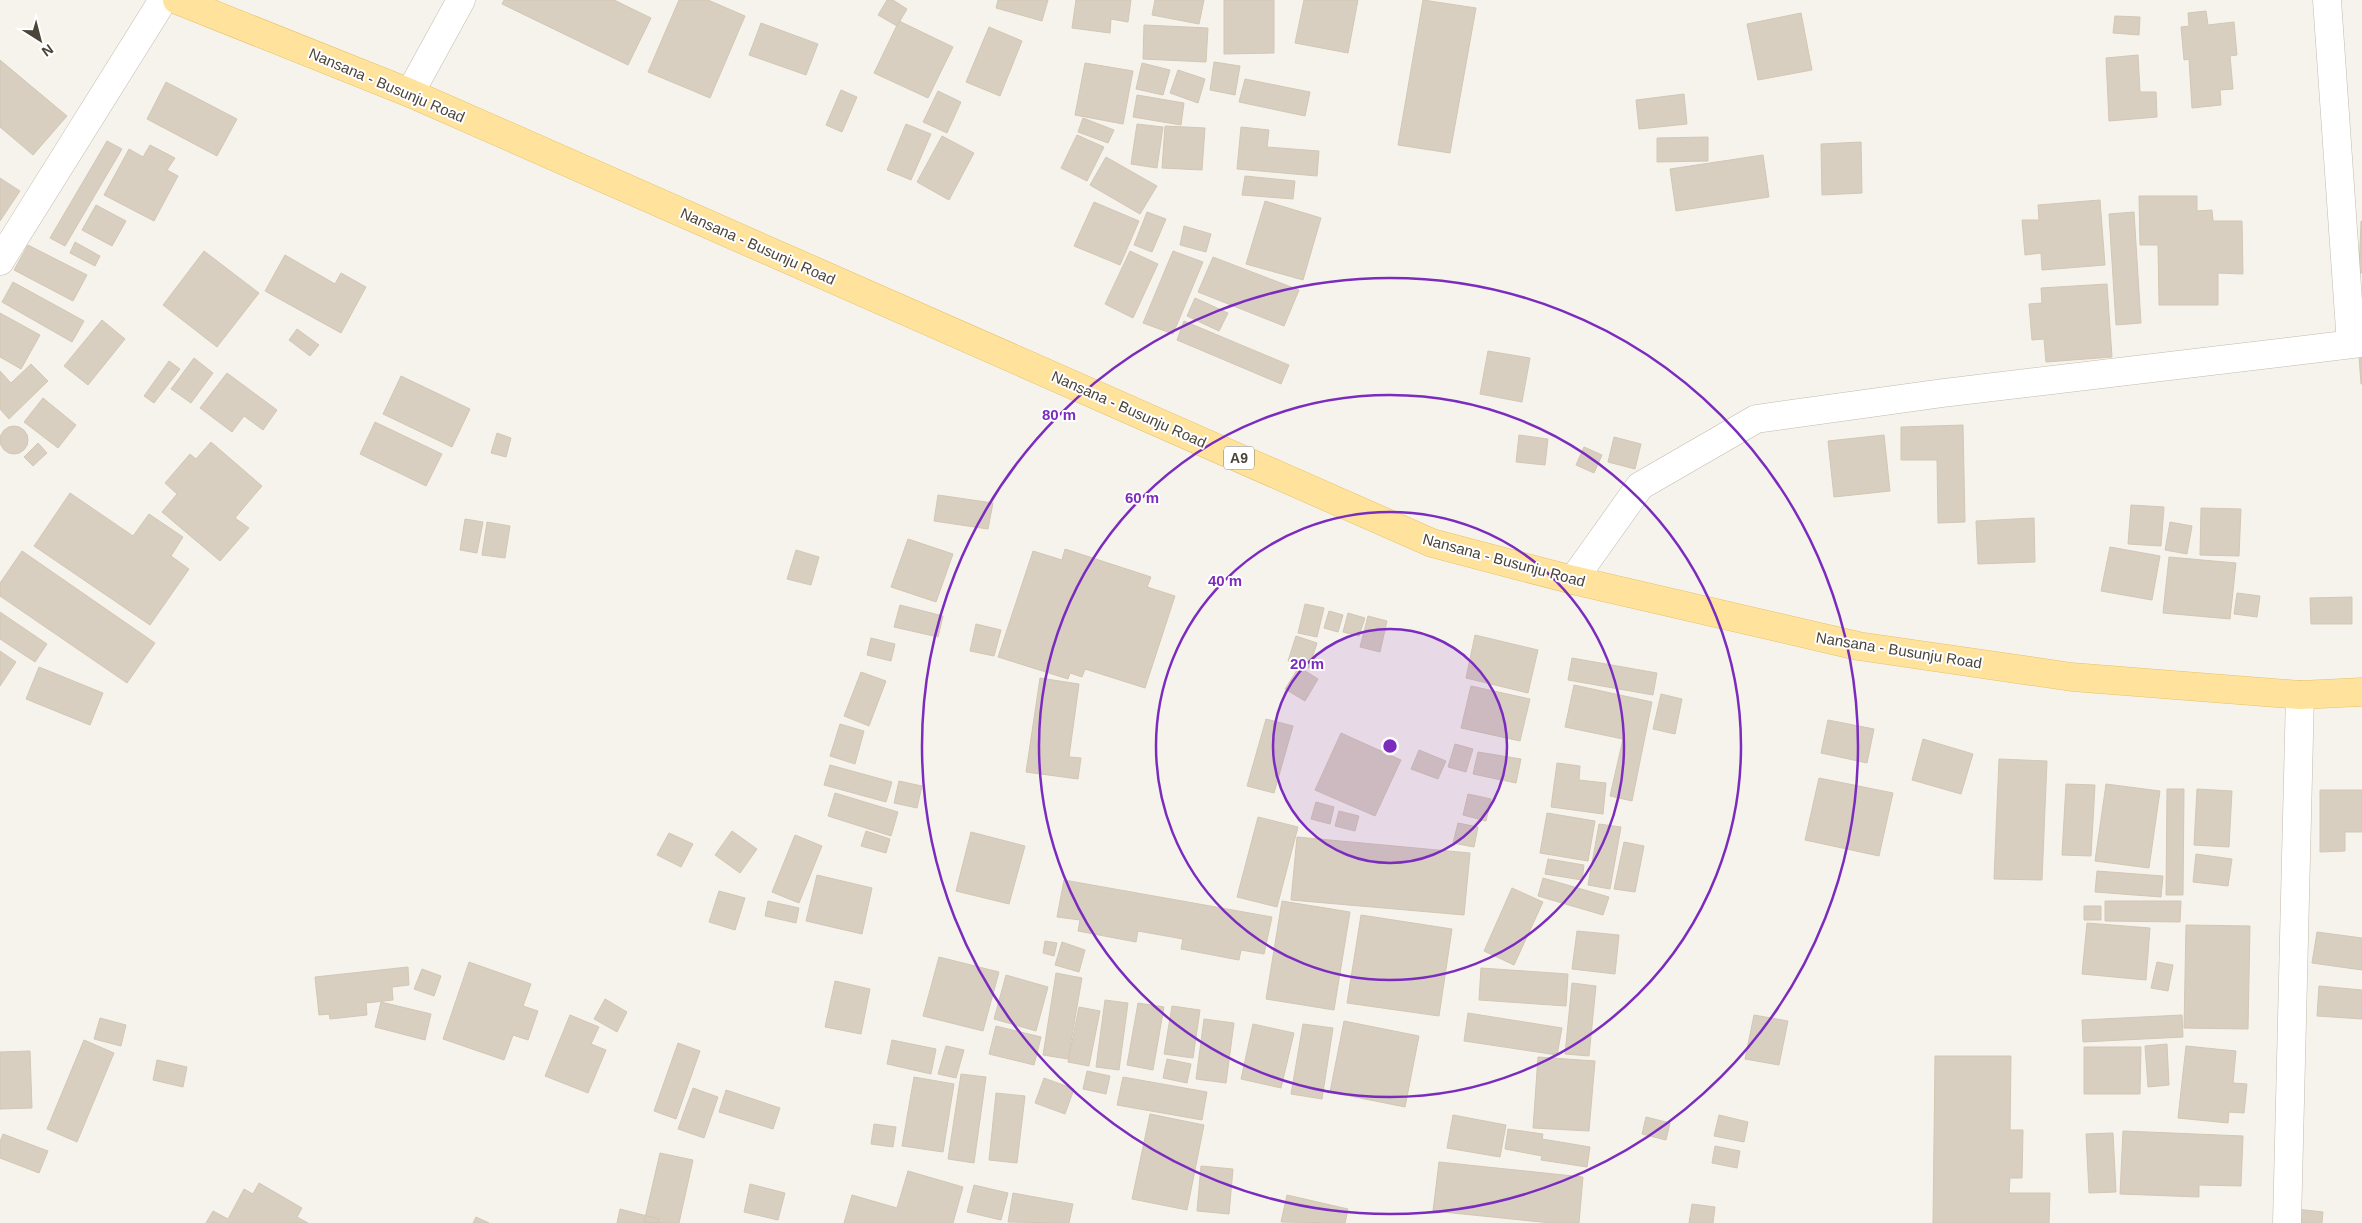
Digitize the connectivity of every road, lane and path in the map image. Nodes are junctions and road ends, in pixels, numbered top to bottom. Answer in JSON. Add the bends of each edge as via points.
{"nodes":[{"id":1,"x":163,"y":0,"type":"edge"},
{"id":2,"x":177,"y":0,"type":"edge"},
{"id":3,"x":461,"y":0,"type":"edge"},
{"id":4,"x":2327,"y":0,"type":"edge"},
{"id":5,"x":410,"y":93,"type":"junction"},
{"id":6,"x":0,"y":261,"type":"edge"},
{"id":7,"x":2357,"y":344,"type":"edge"},
{"id":8,"x":1573,"y":580,"type":"junction"},
{"id":9,"x":2362,"y":692,"type":"edge"},
{"id":10,"x":2300,"y":695,"type":"junction"},
{"id":11,"x":2287,"y":1223,"type":"edge"}],
"edges":[{"from":1,"to":6,"type":"street"},
{"from":2,"to":5,"type":"main road","name":"Nansana - Busunju Road","number":"A9"},
{"from":3,"to":5,"type":"street"},
{"from":4,"to":7,"type":"street"},
{"from":5,"to":8,"type":"main road","name":"Nansana - Busunju Road","number":"A9","via":[[1432,543]]},
{"from":7,"to":8,"type":"street","via":[[1952,392],[1756,419],[1640,486]]},
{"from":8,"to":10,"type":"main road","name":"Nansana - Busunju Road","number":"A9","via":[[1858,646],[2072,677]]},
{"from":9,"to":10,"type":"main road","name":"Nansana - Busunju Road","number":"A9"},
{"from":10,"to":11,"type":"street"}]}
